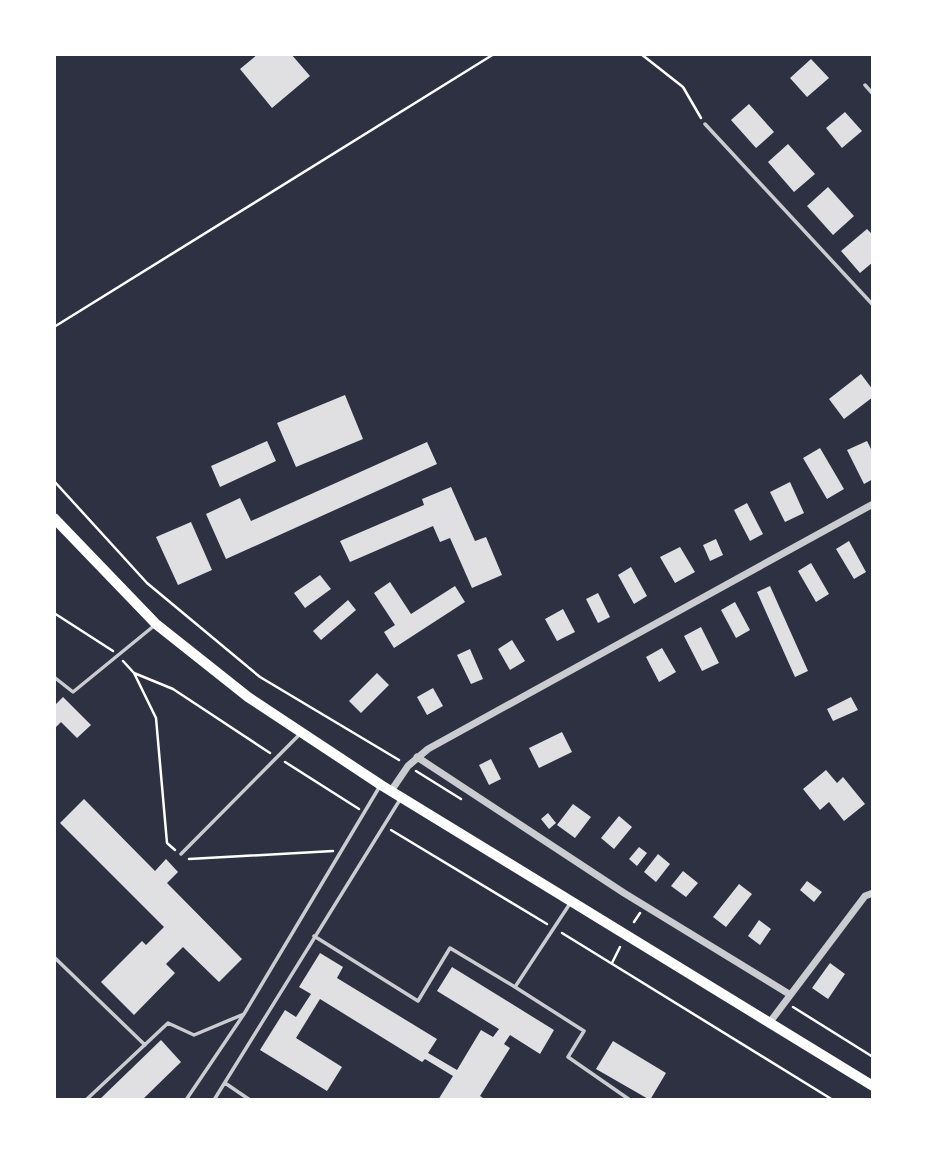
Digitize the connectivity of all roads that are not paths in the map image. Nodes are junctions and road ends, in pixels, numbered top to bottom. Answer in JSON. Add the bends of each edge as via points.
{"nodes":[{"id":1,"x":865,"y":85,"type":"dead end"},
{"id":2,"x":873,"y":94,"type":"edge"},
{"id":3,"x":705,"y":124,"type":"road end"},
{"id":4,"x":873,"y":304,"type":"edge"},
{"id":5,"x":873,"y":504,"type":"edge"},
{"id":6,"x":54,"y":518,"type":"edge"},
{"id":7,"x":156,"y":624,"type":"junction"},
{"id":8,"x":54,"y":677,"type":"edge"},
{"id":9,"x":301,"y":734,"type":"junction"},
{"id":10,"x":417,"y":757,"type":"junction"},
{"id":11,"x":381,"y":785,"type":"junction"},
{"id":12,"x":396,"y":794,"type":"junction"},
{"id":13,"x":181,"y":854,"type":"road end"},
{"id":14,"x":873,"y":893,"type":"edge"},
{"id":15,"x":572,"y":900,"type":"junction"},
{"id":16,"x":314,"y":936,"type":"junction"},
{"id":17,"x":54,"y":957,"type":"edge"},
{"id":18,"x":515,"y":987,"type":"junction"},
{"id":19,"x":786,"y":998,"type":"junction"},
{"id":20,"x":244,"y":1014,"type":"junction"},
{"id":21,"x":771,"y":1022,"type":"junction"},
{"id":22,"x":145,"y":1045,"type":"junction"},
{"id":23,"x":225,"y":1083,"type":"junction"},
{"id":24,"x":873,"y":1086,"type":"edge"},
{"id":25,"x":86,"y":1100,"type":"edge"},
{"id":26,"x":186,"y":1100,"type":"edge"},
{"id":27,"x":214,"y":1100,"type":"edge"},
{"id":28,"x":250,"y":1100,"type":"edge"},
{"id":29,"x":630,"y":1100,"type":"edge"}],
"edges":[{"from":1,"to":2,"type":"lane"},
{"from":3,"to":4,"type":"lane"},
{"from":5,"to":10,"type":"street"},
{"from":6,"to":7,"type":"main road"},
{"from":7,"to":8,"type":"lane","via":[[73,692]]},
{"from":7,"to":9,"type":"main road","via":[[198,661]]},
{"from":9,"to":11,"type":"main road"},
{"from":9,"to":13,"type":"lane"},
{"from":10,"to":12,"type":"street"},
{"from":10,"to":19,"type":"street"},
{"from":11,"to":12,"type":"main road"},
{"from":11,"to":20,"type":"lane"},
{"from":12,"to":15,"type":"main road"},
{"from":12,"to":16,"type":"lane","via":[[384,826]]},
{"from":14,"to":19,"type":"street","via":[[865,896]]},
{"from":15,"to":18,"type":"lane"},
{"from":15,"to":21,"type":"main road"},
{"from":16,"to":18,"type":"lane","via":[[418,1001],[450,948]]},
{"from":16,"to":23,"type":"lane"},
{"from":17,"to":22,"type":"lane"},
{"from":18,"to":29,"type":"lane","via":[[584,1031],[568,1058]]},
{"from":19,"to":21,"type":"street"},
{"from":20,"to":22,"type":"lane","via":[[194,1035],[168,1023]]},
{"from":20,"to":26,"type":"lane"},
{"from":21,"to":24,"type":"main road"},
{"from":22,"to":25,"type":"lane"},
{"from":23,"to":27,"type":"lane"},
{"from":23,"to":28,"type":"lane"}]}
